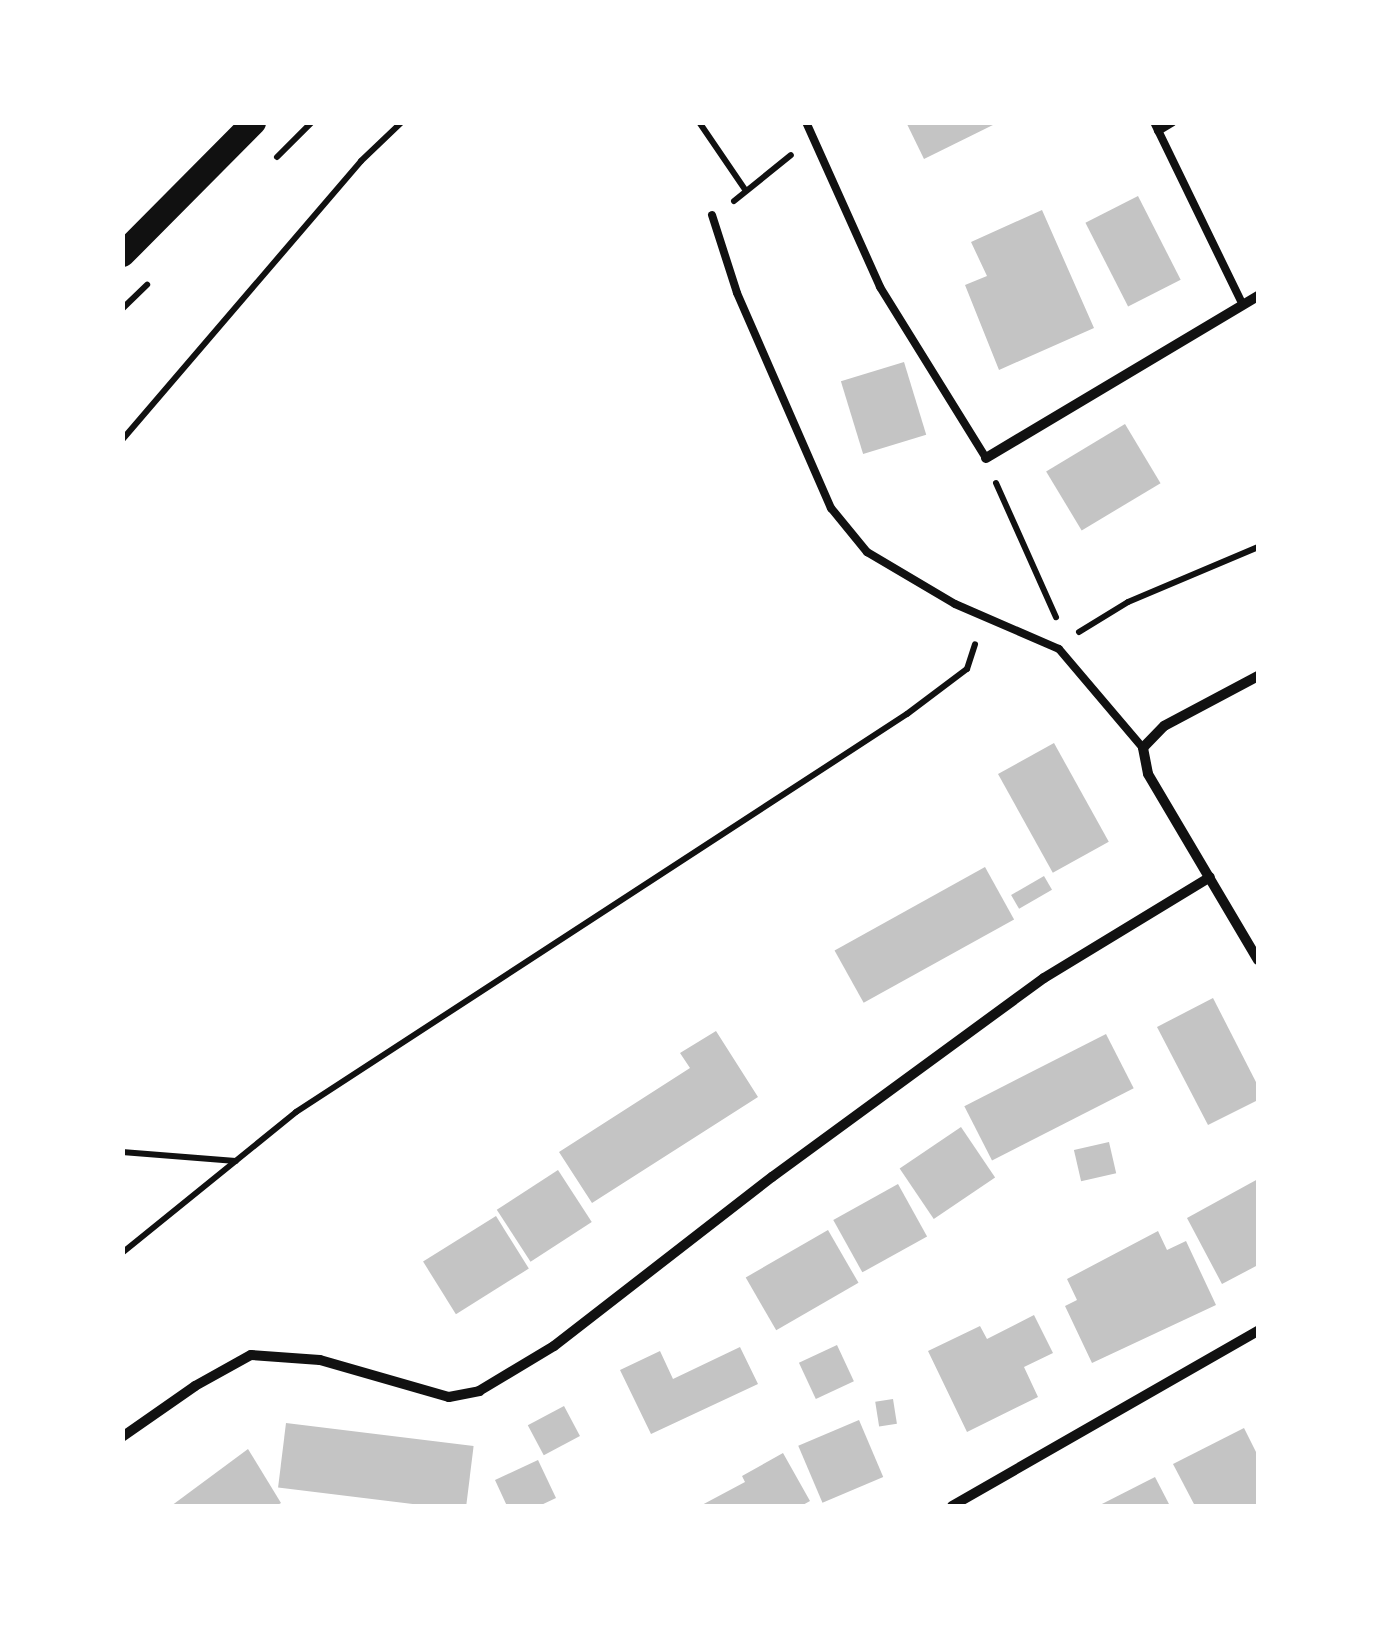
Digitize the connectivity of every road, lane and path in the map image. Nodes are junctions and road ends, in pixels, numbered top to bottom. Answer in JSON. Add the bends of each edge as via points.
{"nodes":[{"id":1,"x":253,"y":122,"type":"edge"},
{"id":2,"x":402,"y":122,"type":"edge"},
{"id":3,"x":699,"y":122,"type":"edge"},
{"id":4,"x":806,"y":122,"type":"edge"},
{"id":5,"x":1174,"y":122,"type":"edge"},
{"id":6,"x":1156,"y":127,"type":"edge"},
{"id":7,"x":813,"y":138,"type":"junction"},
{"id":8,"x":746,"y":191,"type":"junction"},
{"id":9,"x":712,"y":214,"type":"joint"},
{"id":10,"x":122,"y":254,"type":"edge"},
{"id":11,"x":1258,"y":296,"type":"edge"},
{"id":12,"x":1244,"y":305,"type":"junction"},
{"id":13,"x":122,"y":440,"type":"edge"},
{"id":14,"x":986,"y":458,"type":"junction"},
{"id":15,"x":1258,"y":547,"type":"edge"},
{"id":16,"x":981,"y":616,"type":"junction"},
{"id":17,"x":1067,"y":640,"type":"junction"},
{"id":18,"x":1059,"y":649,"type":"junction"},
{"id":19,"x":1258,"y":676,"type":"edge"},
{"id":20,"x":1143,"y":748,"type":"junction"},
{"id":21,"x":1210,"y":876,"type":"junction"},
{"id":22,"x":1258,"y":960,"type":"edge"},
{"id":23,"x":122,"y":1152,"type":"edge"},
{"id":24,"x":236,"y":1161,"type":"junction"},
{"id":25,"x":122,"y":1253,"type":"edge"},
{"id":26,"x":1258,"y":1331,"type":"edge"},
{"id":27,"x":122,"y":1437,"type":"edge"},
{"id":28,"x":952,"y":1506,"type":"edge"}],
"edges":[{"from":1,"to":10,"type":"main road"},
{"from":2,"to":13,"type":"path"},
{"from":3,"to":8,"type":"path"},
{"from":4,"to":7,"type":"lane"},
{"from":5,"to":6,"type":"lane"},
{"from":6,"to":12,"type":"lane"},
{"from":7,"to":8,"type":"path"},
{"from":7,"to":14,"type":"lane","via":[[880,286]]},
{"from":8,"to":9,"type":"path"},
{"from":9,"to":16,"type":"lane","via":[[737,293],[831,508],[868,552]]},
{"from":11,"to":12,"type":"street"},
{"from":12,"to":14,"type":"street"},
{"from":14,"to":17,"type":"path"},
{"from":15,"to":17,"type":"path","via":[[1128,602]]},
{"from":16,"to":18,"type":"lane"},
{"from":16,"to":24,"type":"path","via":[[967,670],[296,1112]]},
{"from":17,"to":18,"type":"path"},
{"from":18,"to":20,"type":"lane"},
{"from":19,"to":20,"type":"street","via":[[1164,726]]},
{"from":20,"to":21,"type":"street","via":[[1148,774]]},
{"from":21,"to":22,"type":"street"},
{"from":21,"to":27,"type":"street","via":[[1044,978],[554,1346],[479,1392],[449,1398],[320,1360],[251,1355]]},
{"from":23,"to":24,"type":"path"},
{"from":24,"to":25,"type":"path"},
{"from":26,"to":28,"type":"street"}]}
